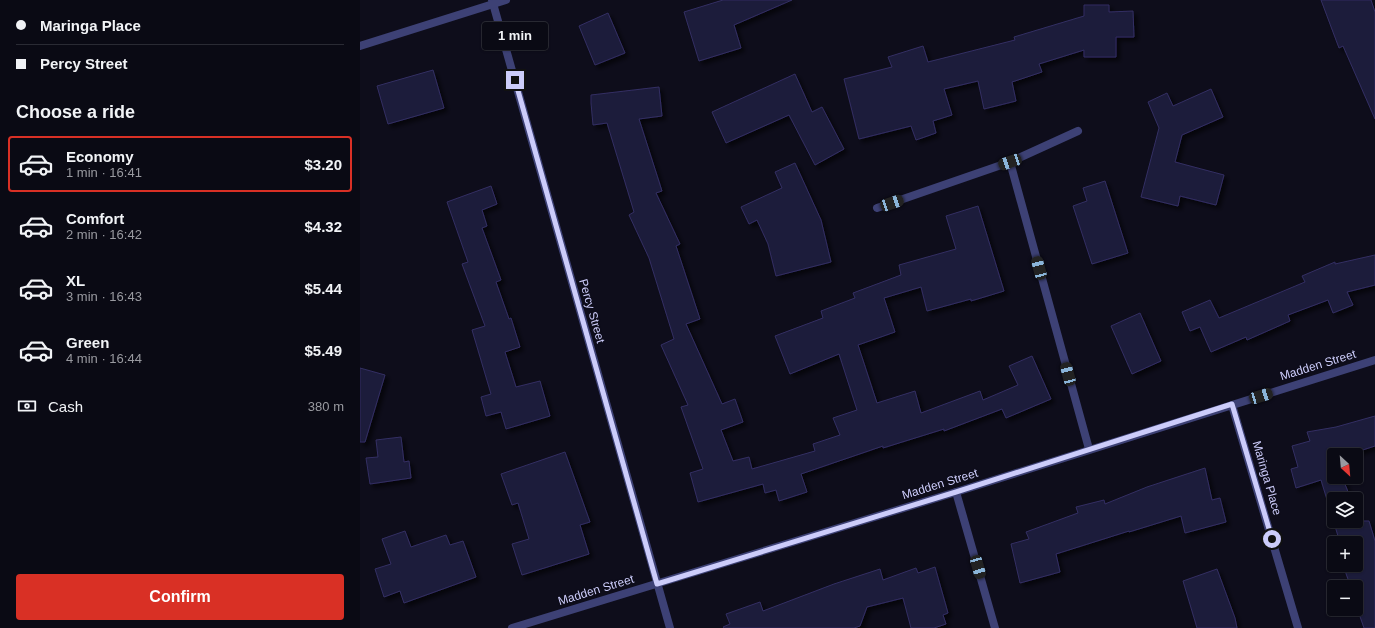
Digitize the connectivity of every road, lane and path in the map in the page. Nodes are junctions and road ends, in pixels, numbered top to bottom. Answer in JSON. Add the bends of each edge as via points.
{"nodes":[{"id":1,"x":506,"y":0,"type":"edge"},
{"id":2,"x":493,"y":2,"type":"edge"},
{"id":3,"x":360,"y":46,"type":"edge"},
{"id":4,"x":1078,"y":132,"type":"dead end"},
{"id":5,"x":1010,"y":162,"type":"junction"},
{"id":6,"x":877,"y":208,"type":"dead end"},
{"id":7,"x":1375,"y":360,"type":"edge"},
{"id":8,"x":1232,"y":404,"type":"junction"},
{"id":9,"x":1089,"y":449,"type":"junction"},
{"id":10,"x":956,"y":492,"type":"junction"},
{"id":11,"x":657,"y":584,"type":"junction"},
{"id":12,"x":512,"y":628,"type":"edge"},
{"id":13,"x":670,"y":628,"type":"edge"},
{"id":14,"x":995,"y":628,"type":"edge"},
{"id":15,"x":1298,"y":628,"type":"edge"}],
"edges":[{"from":1,"to":2,"type":"street"},
{"from":2,"to":3,"type":"street"},
{"from":2,"to":11,"type":"street","name":"Percy Street"},
{"from":4,"to":5,"type":"street"},
{"from":5,"to":6,"type":"street"},
{"from":5,"to":9,"type":"street"},
{"from":7,"to":8,"type":"street","name":"Madden Street"},
{"from":8,"to":9,"type":"street","name":"Madden Street"},
{"from":8,"to":15,"type":"street","name":"Maringa Place"},
{"from":9,"to":10,"type":"street","name":"Madden Street"},
{"from":10,"to":11,"type":"street","name":"Madden Street"},
{"from":10,"to":14,"type":"street"},
{"from":11,"to":12,"type":"street","name":"Madden Street"},
{"from":11,"to":13,"type":"street","name":"Percy Street"}]}
